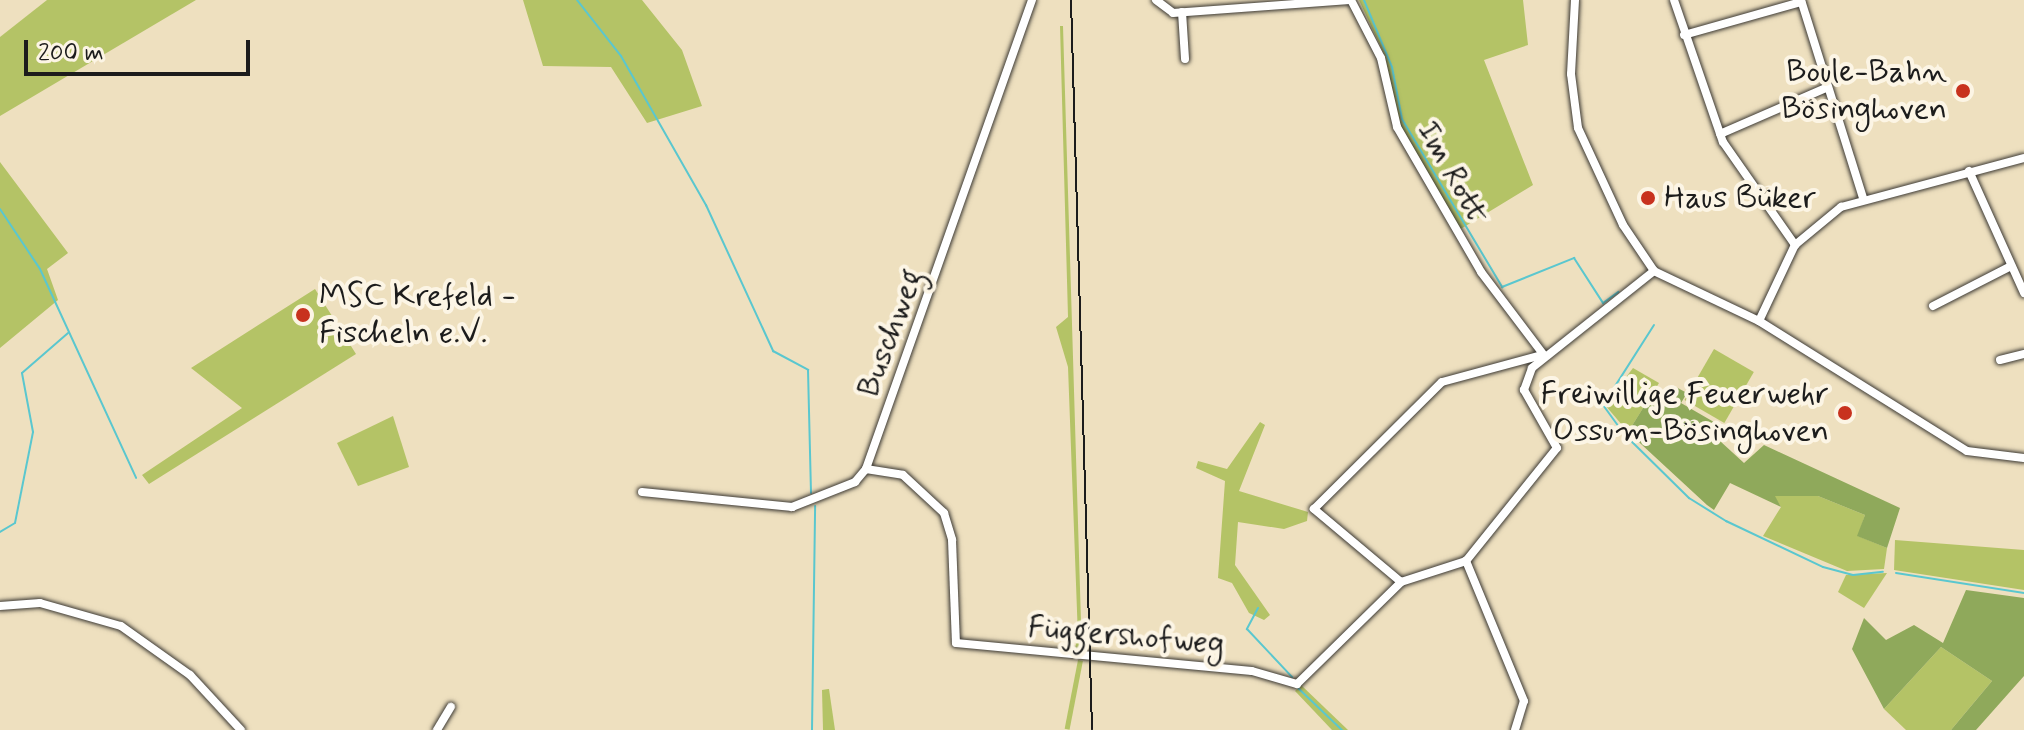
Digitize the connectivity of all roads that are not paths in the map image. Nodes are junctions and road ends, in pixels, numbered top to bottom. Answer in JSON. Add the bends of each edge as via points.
{"nodes":[{"id":1,"x":1032,"y":0,"type":"edge"},
{"id":2,"x":1156,"y":0,"type":"edge"},
{"id":3,"x":1350,"y":0,"type":"edge"},
{"id":4,"x":1575,"y":0,"type":"edge"},
{"id":5,"x":1674,"y":0,"type":"edge"},
{"id":6,"x":1801,"y":1,"type":"edge"},
{"id":7,"x":1182,"y":12,"type":"junction"},
{"id":8,"x":1684,"y":35,"type":"junction"},
{"id":9,"x":1185,"y":59,"type":"dead end"},
{"id":10,"x":1826,"y":88,"type":"junction"},
{"id":11,"x":1720,"y":134,"type":"junction"},
{"id":12,"x":2024,"y":158,"type":"edge"},
{"id":13,"x":1969,"y":171,"type":"junction"},
{"id":14,"x":1863,"y":198,"type":"junction"},
{"id":15,"x":1795,"y":245,"type":"junction"},
{"id":16,"x":2011,"y":266,"type":"junction"},
{"id":17,"x":1654,"y":271,"type":"junction"},
{"id":18,"x":2024,"y":293,"type":"edge"},
{"id":19,"x":1933,"y":306,"type":"dead end"},
{"id":20,"x":1759,"y":321,"type":"junction"},
{"id":21,"x":1543,"y":354,"type":"junction"},
{"id":22,"x":2024,"y":354,"type":"edge"},
{"id":23,"x":2000,"y":360,"type":"dead end"},
{"id":24,"x":2024,"y":458,"type":"edge"},
{"id":25,"x":866,"y":469,"type":"junction"},
{"id":26,"x":642,"y":492,"type":"dead end"},
{"id":27,"x":1466,"y":561,"type":"junction"},
{"id":28,"x":1401,"y":582,"type":"junction"},
{"id":29,"x":0,"y":595,"type":"edge"},
{"id":30,"x":10,"y":600,"type":"junction"},
{"id":31,"x":0,"y":606,"type":"edge"},
{"id":32,"x":451,"y":707,"type":"dead end"},
{"id":33,"x":241,"y":730,"type":"edge"},
{"id":34,"x":437,"y":730,"type":"edge"},
{"id":35,"x":1515,"y":730,"type":"edge"}],
"edges":[{"from":1,"to":25,"type":"street","name":"Buschweg"},
{"from":2,"to":7,"type":"street"},
{"from":3,"to":7,"type":"street"},
{"from":3,"to":21,"type":"street","name":"Im Rott","via":[[1381,58],[1397,127],[1467,250]]},
{"from":4,"to":17,"type":"street","via":[[1571,74],[1578,128],[1623,225]]},
{"from":5,"to":8,"type":"street"},
{"from":6,"to":8,"type":"street"},
{"from":6,"to":10,"type":"street"},
{"from":7,"to":9,"type":"street"},
{"from":8,"to":11,"type":"street"},
{"from":10,"to":11,"type":"street"},
{"from":10,"to":14,"type":"street"},
{"from":11,"to":15,"type":"street"},
{"from":12,"to":13,"type":"street"},
{"from":13,"to":14,"type":"street"},
{"from":13,"to":16,"type":"street"},
{"from":14,"to":15,"type":"street","via":[[1819,221]]},
{"from":15,"to":20,"type":"street"},
{"from":16,"to":18,"type":"street"},
{"from":16,"to":19,"type":"street"},
{"from":17,"to":20,"type":"street"},
{"from":17,"to":21,"type":"street"},
{"from":20,"to":24,"type":"street","via":[[1967,451]]},
{"from":21,"to":27,"type":"street","via":[[1524,390],[1557,448]]},
{"from":21,"to":28,"type":"street","via":[[1442,382],[1314,509]]},
{"from":22,"to":23,"type":"street"},
{"from":25,"to":26,"type":"street","via":[[855,482],[792,507]]},
{"from":25,"to":28,"type":"street","name":"Függershofweg","via":[[903,475],[944,513],[952,540],[956,643],[1252,671],[1290,684]]},
{"from":27,"to":28,"type":"street"},
{"from":27,"to":35,"type":"street","via":[[1522,692],[1525,711]]},
{"from":29,"to":30,"type":"street"},
{"from":30,"to":31,"type":"street"},
{"from":30,"to":33,"type":"street","via":[[121,626],[190,675]]},
{"from":32,"to":34,"type":"street"}]}
